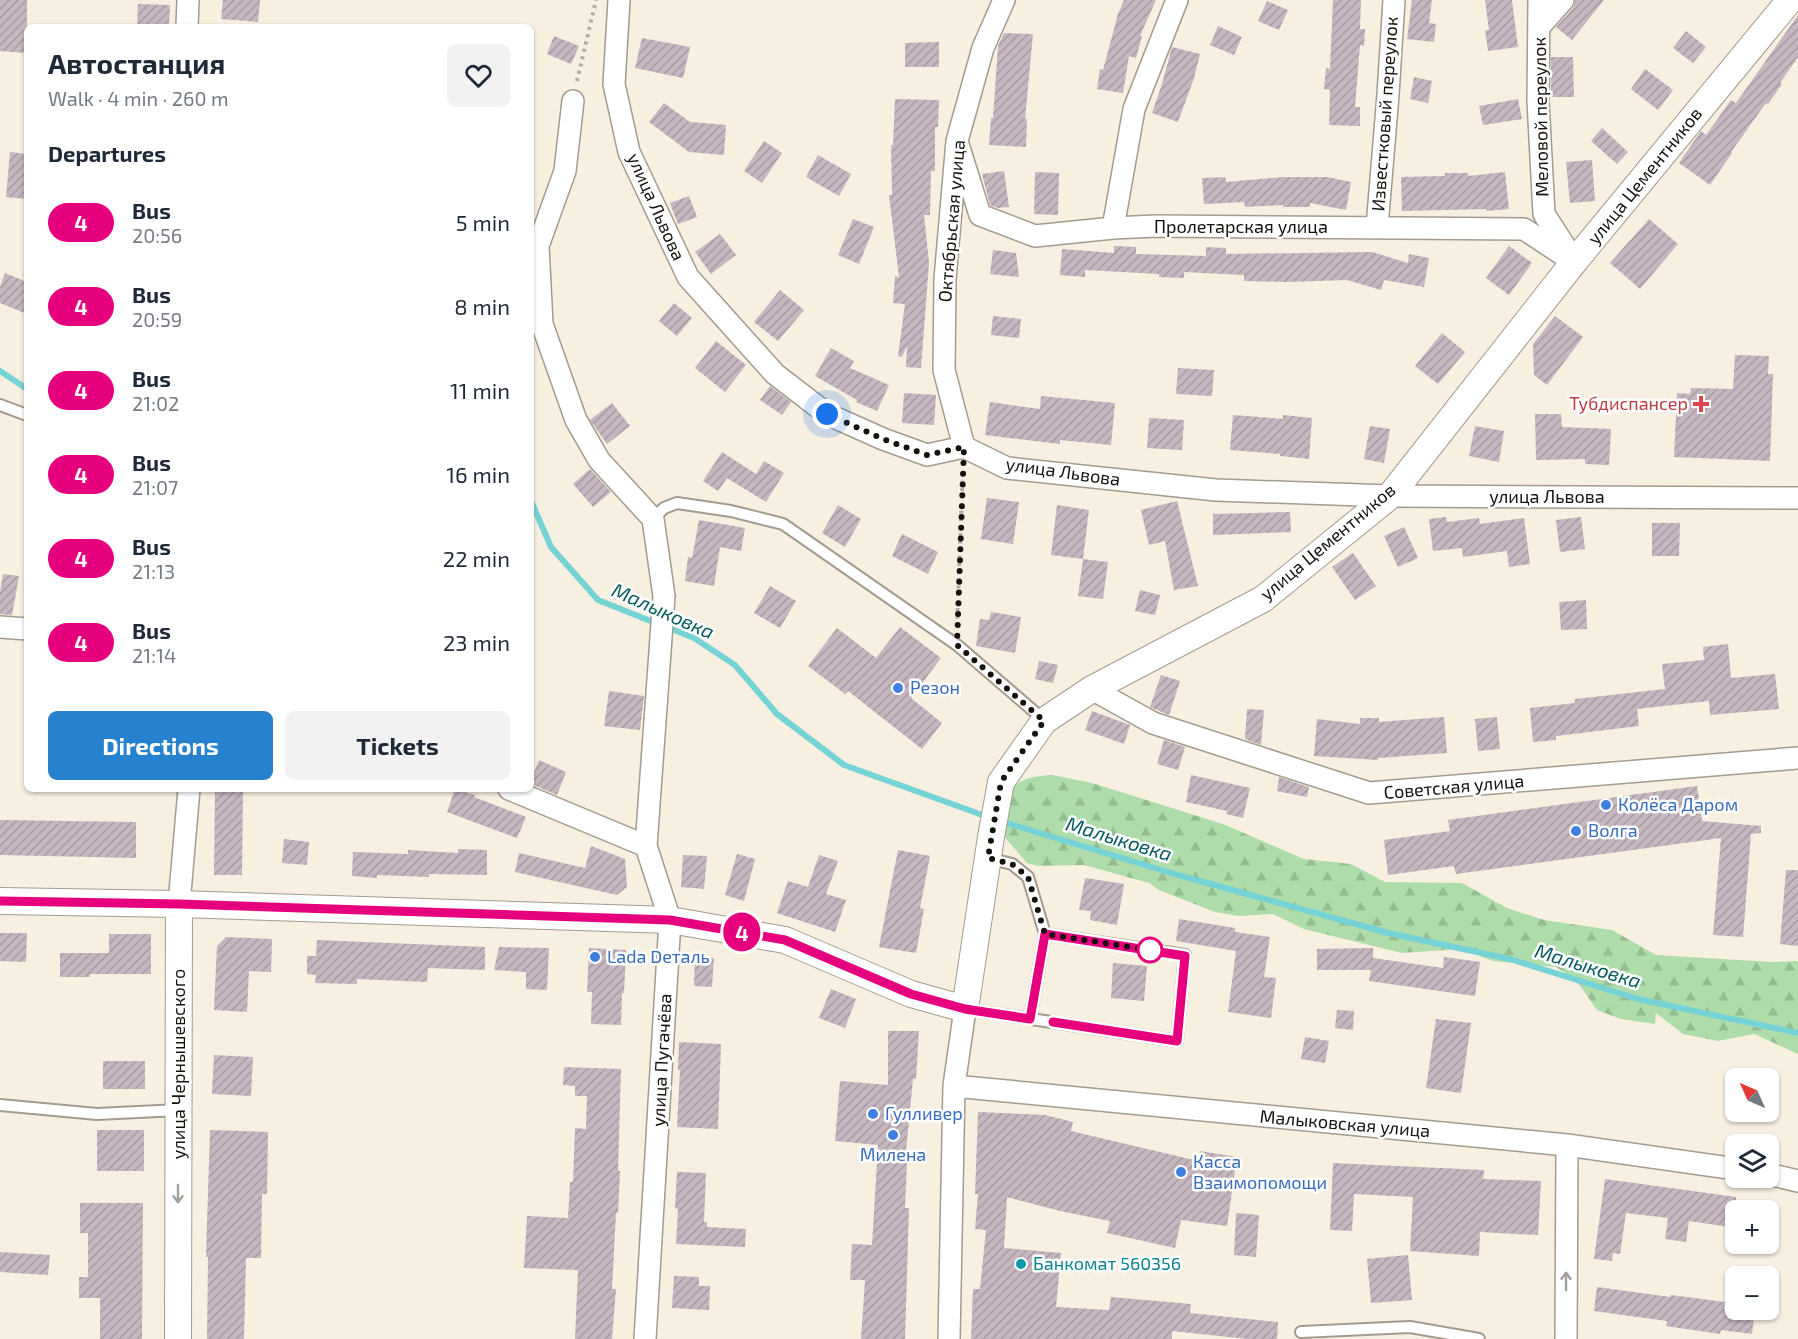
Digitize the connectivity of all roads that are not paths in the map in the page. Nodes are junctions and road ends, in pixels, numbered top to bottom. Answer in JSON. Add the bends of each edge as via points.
{"nodes":[{"id":1,"x":188,"y":0,"type":"edge"},
{"id":2,"x":619,"y":0,"type":"edge"},
{"id":3,"x":1004,"y":0,"type":"edge"},
{"id":4,"x":1177,"y":0,"type":"edge"},
{"id":5,"x":1394,"y":0,"type":"edge"},
{"id":6,"x":1539,"y":0,"type":"edge"},
{"id":7,"x":1563,"y":0,"type":"edge"},
{"id":8,"x":1790,"y":0,"type":"edge"},
{"id":9,"x":187,"y":24,"type":"edge"},
{"id":10,"x":1539,"y":27,"type":"junction"},
{"id":11,"x":573,"y":101,"type":"road end"},
{"id":12,"x":957,"y":141,"type":"junction"},
{"id":13,"x":1377,"y":227,"type":"junction"},
{"id":14,"x":1113,"y":228,"type":"junction"},
{"id":15,"x":1574,"y":261,"type":"junction"},
{"id":16,"x":0,"y":405,"type":"edge"},
{"id":17,"x":24,"y":413,"type":"edge"},
{"id":18,"x":964,"y":447,"type":"junction"},
{"id":19,"x":1390,"y":496,"type":"junction"},
{"id":20,"x":1798,"y":498,"type":"edge"},
{"id":21,"x":653,"y":519,"type":"junction"},
{"id":22,"x":0,"y":627,"type":"edge"},
{"id":23,"x":24,"y":629,"type":"edge"},
{"id":24,"x":1092,"y":689,"type":"junction"},
{"id":25,"x":1044,"y":721,"type":"junction"},
{"id":26,"x":1798,"y":758,"type":"edge"},
{"id":27,"x":189,"y":792,"type":"edge"},
{"id":28,"x":516,"y":792,"type":"edge"},
{"id":29,"x":646,"y":846,"type":"junction"},
{"id":30,"x":989,"y":848,"type":"junction"},
{"id":31,"x":0,"y":901,"type":"edge"},
{"id":32,"x":179,"y":904,"type":"junction"},
{"id":33,"x":670,"y":920,"type":"junction"},
{"id":34,"x":1045,"y":934,"type":"junction"},
{"id":35,"x":965,"y":1009,"type":"junction"},
{"id":36,"x":1030,"y":1019,"type":"junction"},
{"id":37,"x":954,"y":1086,"type":"junction"},
{"id":38,"x":0,"y":1106,"type":"edge"},
{"id":39,"x":179,"y":1110,"type":"junction"},
{"id":40,"x":1567,"y":1145,"type":"junction"},
{"id":41,"x":1725,"y":1167,"type":"edge"},
{"id":42,"x":1779,"y":1177,"type":"edge"},
{"id":43,"x":1798,"y":1181,"type":"edge"},
{"id":44,"x":1301,"y":1332,"type":"dead end"},
{"id":45,"x":178,"y":1339,"type":"edge"},
{"id":46,"x":645,"y":1339,"type":"edge"},
{"id":47,"x":949,"y":1339,"type":"edge"},
{"id":48,"x":1479,"y":1339,"type":"edge"},
{"id":49,"x":1566,"y":1339,"type":"edge"}],
"edges":[{"from":1,"to":9,"type":"street"},
{"from":2,"to":18,"type":"street","name":"улица Львова","via":[[614,84],[630,152],[688,277],[775,374],[827,414],[927,455]]},
{"from":3,"to":12,"type":"street","name":"Октябрьская улица","via":[[983,48]]},
{"from":4,"to":14,"type":"street","via":[[1134,109]]},
{"from":5,"to":13,"type":"street","name":"Известковый переулок"},
{"from":6,"to":10,"type":"street","name":"Меловой переулок"},
{"from":7,"to":10,"type":"street"},
{"from":8,"to":15,"type":"street","name":"улица Цементников"},
{"from":10,"to":15,"type":"street","name":"Меловой переулок","via":[[1538,102],[1544,214]]},
{"from":11,"to":21,"type":"street","via":[[565,171],[538,246],[542,324],[576,420],[599,460]]},
{"from":12,"to":14,"type":"street","name":"Пролетарская улица","via":[[980,215],[1035,236]]},
{"from":12,"to":18,"type":"street","name":"Октябрьская улица","via":[[945,279],[944,370]]},
{"from":13,"to":14,"type":"street","name":"Пролетарская улица"},
{"from":13,"to":15,"type":"street","name":"Пролетарская улица","via":[[1524,228]]},
{"from":15,"to":19,"type":"street","name":"улица Цементников"},
{"from":16,"to":17,"type":"lane"},
{"from":18,"to":19,"type":"street","name":"улица Львова","via":[[1007,468],[1216,490]]},
{"from":19,"to":20,"type":"street","name":"улица Львова"},
{"from":19,"to":24,"type":"street","name":"улица Цементников","via":[[1263,599]]},
{"from":21,"to":25,"type":"lane","via":[[664,508],[677,503],[783,524],[957,645]]},
{"from":21,"to":29,"type":"street","name":"улица Пугачёва","via":[[664,596]]},
{"from":22,"to":23,"type":"street"},
{"from":24,"to":25,"type":"street","name":"улица Цементников"},
{"from":24,"to":26,"type":"street","name":"Советская улица","via":[[1153,723],[1369,794]]},
{"from":25,"to":30,"type":"street","name":"улица Цементников","via":[[1001,782]]},
{"from":27,"to":32,"type":"street","name":"улица Чернышевского"},
{"from":28,"to":29,"type":"street"},
{"from":29,"to":33,"type":"street","name":"улица Пугачёва"},
{"from":30,"to":34,"type":"lane","via":[[1028,877]]},
{"from":30,"to":35,"type":"street","name":"улица Цементников"},
{"from":31,"to":32,"type":"street"},
{"from":32,"to":33,"type":"street"},
{"from":32,"to":39,"type":"street","name":"улица Чернышевского"},
{"from":33,"to":35,"type":"street","via":[[785,940],[911,994]]},
{"from":33,"to":46,"type":"street","name":"улица Пугачёва"},
{"from":34,"to":36,"type":"lane"},
{"from":34,"to":36,"type":"lane","via":[[1185,956],[1177,1041]]},
{"from":35,"to":36,"type":"lane"},
{"from":35,"to":37,"type":"street"},
{"from":37,"to":40,"type":"street","name":"Малыковская улица"},
{"from":37,"to":47,"type":"street"},
{"from":38,"to":39,"type":"lane","via":[[97,1114]]},
{"from":39,"to":45,"type":"street","name":"улица Чернышевского","one_way":true},
{"from":40,"to":41,"type":"street","name":"Малыковская улица"},
{"from":49,"to":40,"type":"street","one_way":true},
{"from":42,"to":43,"type":"street"},
{"from":44,"to":48,"type":"lane","via":[[1410,1327]]}]}
